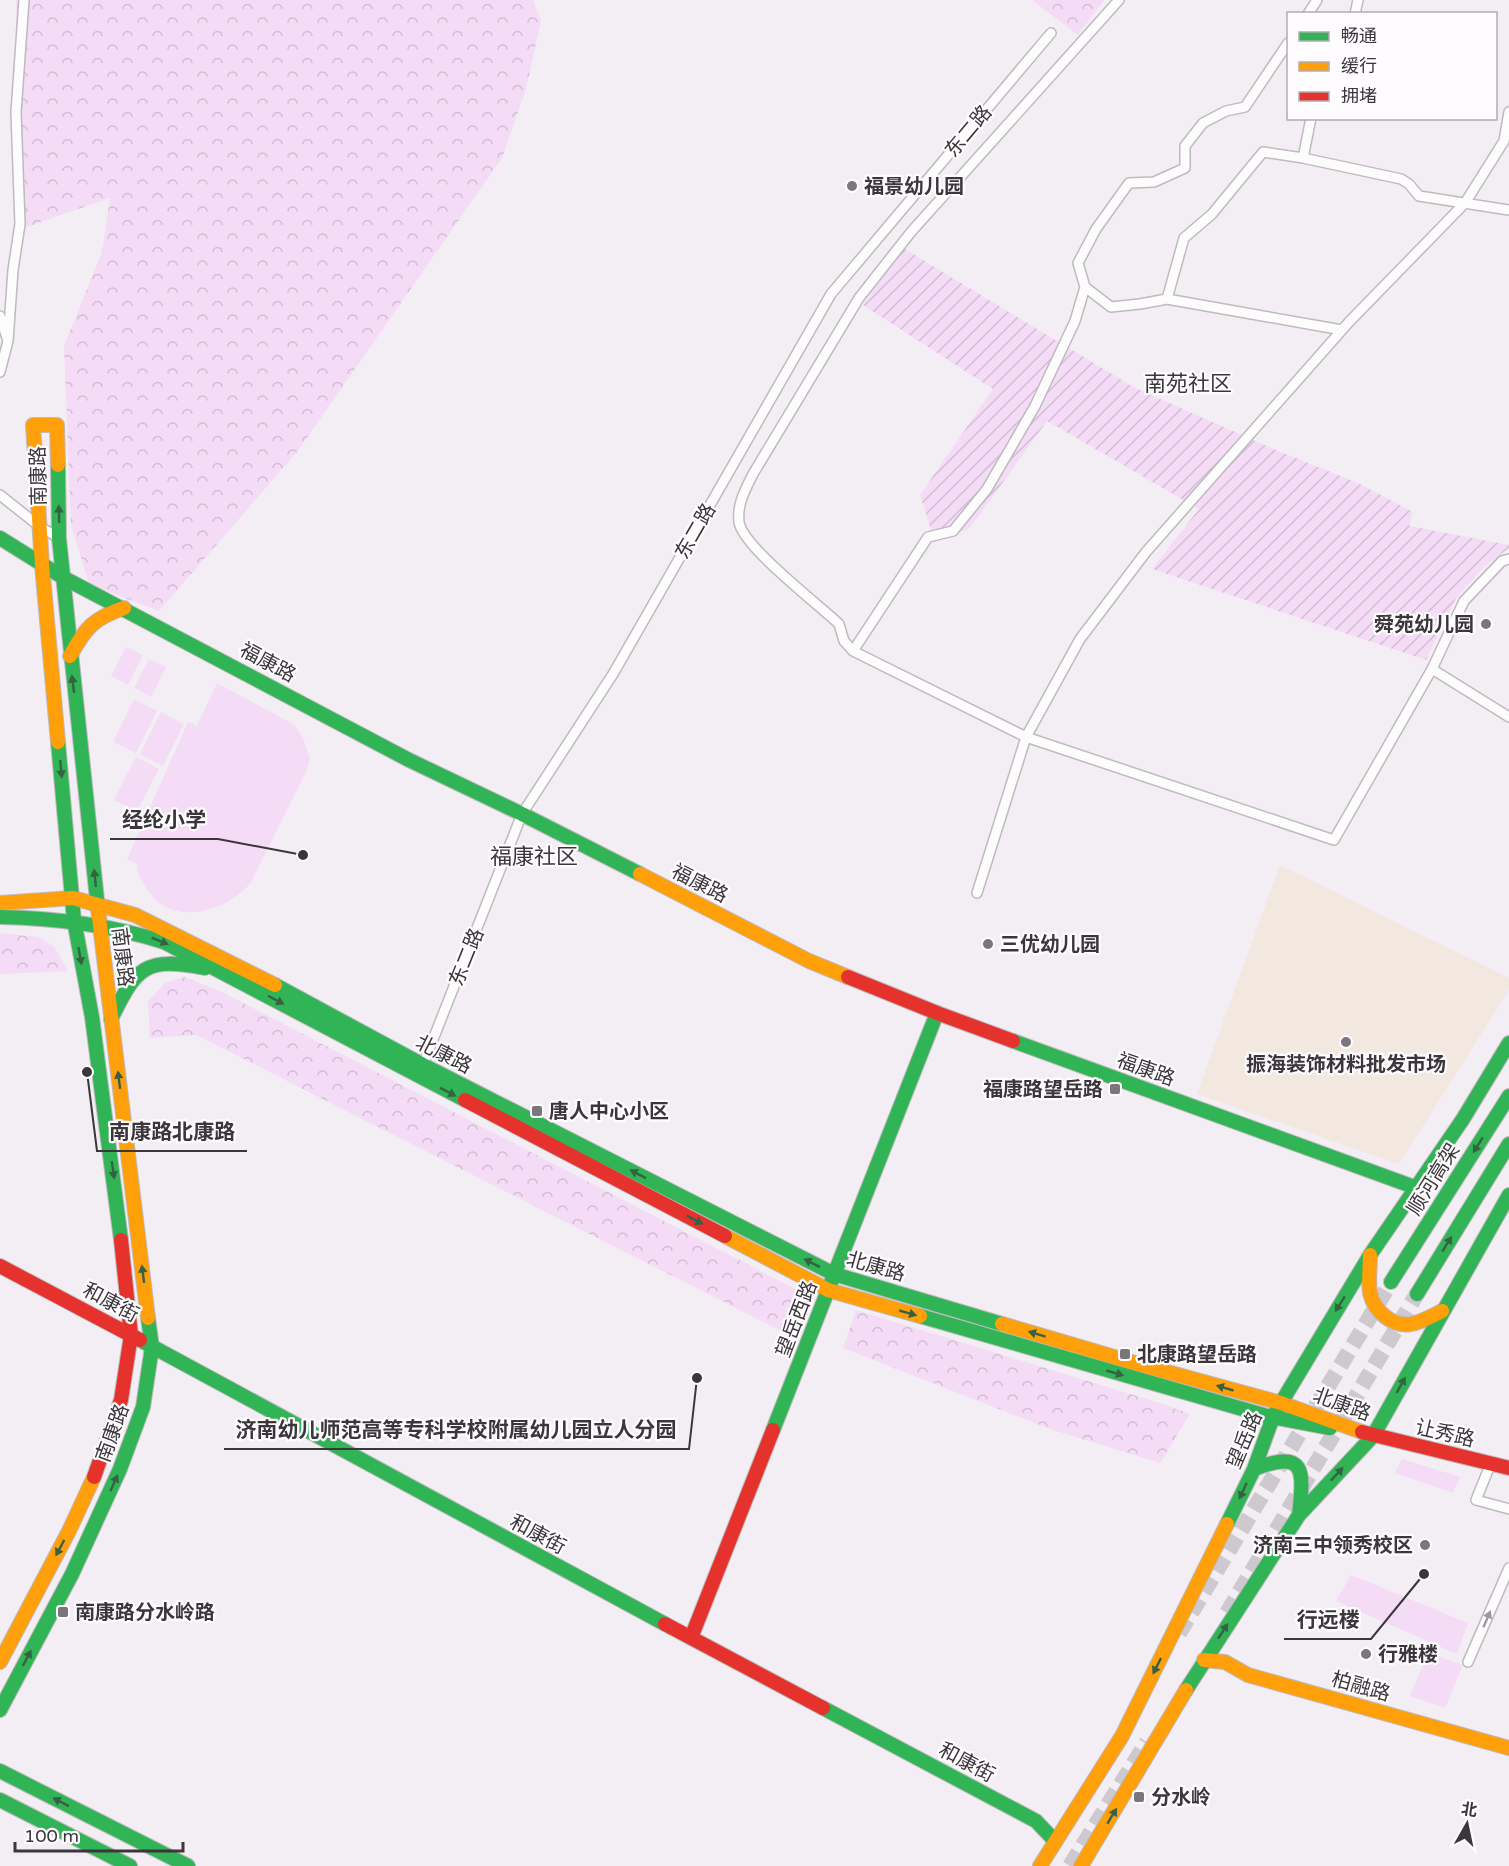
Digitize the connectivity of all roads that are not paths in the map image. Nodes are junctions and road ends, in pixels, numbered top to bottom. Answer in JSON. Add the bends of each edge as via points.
{"nodes":[{"id":1,"x":24,"y":0,"type":"edge"},
{"id":2,"x":1119,"y":0,"type":"edge"},
{"id":3,"x":1051,"y":33,"type":"dead end"},
{"id":4,"x":1287,"y":44,"type":"edge"},
{"id":5,"x":1509,"y":112,"type":"edge"},
{"id":6,"x":1311,"y":120,"type":"edge"},
{"id":7,"x":1303,"y":158,"type":"junction"},
{"id":8,"x":1465,"y":203,"type":"junction"},
{"id":9,"x":1509,"y":210,"type":"edge"},
{"id":10,"x":1085,"y":287,"type":"junction"},
{"id":11,"x":1167,"y":299,"type":"junction"},
{"id":12,"x":0,"y":316,"type":"edge"},
{"id":13,"x":1341,"y":330,"type":"junction"},
{"id":14,"x":8,"y":341,"type":"junction"},
{"id":15,"x":0,"y":372,"type":"edge"},
{"id":16,"x":0,"y":495,"type":"edge"},
{"id":17,"x":39,"y":526,"type":"junction"},
{"id":18,"x":0,"y":538,"type":"edge"},
{"id":19,"x":59,"y":538,"type":"junction"},
{"id":20,"x":1509,"y":559,"type":"edge"},
{"id":21,"x":42,"y":565,"type":"junction"},
{"id":22,"x":64,"y":578,"type":"junction"},
{"id":23,"x":124,"y":608,"type":"junction"},
{"id":24,"x":853,"y":651,"type":"junction"},
{"id":25,"x":70,"y":656,"type":"junction"},
{"id":26,"x":1432,"y":669,"type":"junction"},
{"id":27,"x":1509,"y":717,"type":"edge"},
{"id":28,"x":1026,"y":737,"type":"junction"},
{"id":29,"x":522,"y":814,"type":"junction"},
{"id":30,"x":976,"y":893,"type":"dead end"},
{"id":31,"x":73,"y":898,"type":"junction"},
{"id":32,"x":0,"y":903,"type":"edge"},
{"id":33,"x":97,"y":904,"type":"junction"},
{"id":34,"x":0,"y":917,"type":"edge"},
{"id":35,"x":74,"y":920,"type":"junction"},
{"id":36,"x":99,"y":923,"type":"junction"},
{"id":37,"x":224,"y":972,"type":"junction"},
{"id":38,"x":937,"y":1013,"type":"junction"},
{"id":39,"x":111,"y":1019,"type":"junction"},
{"id":40,"x":1509,"y":1043,"type":"edge"},
{"id":41,"x":421,"y":1071,"type":"junction"},
{"id":42,"x":1509,"y":1096,"type":"edge"},
{"id":43,"x":1509,"y":1144,"type":"edge"},
{"id":44,"x":1417,"y":1188,"type":"junction"},
{"id":45,"x":1509,"y":1195,"type":"edge"},
{"id":46,"x":1370,"y":1255,"type":"junction"},
{"id":47,"x":0,"y":1266,"type":"edge"},
{"id":48,"x":834,"y":1274,"type":"junction"},
{"id":49,"x":1391,"y":1282,"type":"tunnel mouth"},
{"id":50,"x":828,"y":1290,"type":"junction"},
{"id":51,"x":1417,"y":1294,"type":"tunnel mouth"},
{"id":52,"x":1443,"y":1310,"type":"junction"},
{"id":53,"x":131,"y":1335,"type":"junction"},
{"id":54,"x":152,"y":1347,"type":"junction"},
{"id":55,"x":1281,"y":1403,"type":"junction"},
{"id":56,"x":1273,"y":1417,"type":"junction"},
{"id":57,"x":1373,"y":1436,"type":"junction"},
{"id":58,"x":1491,"y":1463,"type":"junction"},
{"id":59,"x":1509,"y":1468,"type":"edge"},
{"id":60,"x":1254,"y":1469,"type":"junction"},
{"id":61,"x":1509,"y":1509,"type":"edge"},
{"id":62,"x":1299,"y":1515,"type":"junction"},
{"id":63,"x":1507,"y":1572,"type":"edge"},
{"id":64,"x":691,"y":1638,"type":"junction"},
{"id":65,"x":1204,"y":1660,"type":"junction"},
{"id":66,"x":0,"y":1662,"type":"edge"},
{"id":67,"x":1468,"y":1662,"type":"dead end"},
{"id":68,"x":0,"y":1710,"type":"edge"},
{"id":69,"x":1509,"y":1748,"type":"edge"},
{"id":70,"x":0,"y":1771,"type":"edge"},
{"id":71,"x":0,"y":1800,"type":"edge"},
{"id":72,"x":1054,"y":1840,"type":"junction"},
{"id":73,"x":130,"y":1866,"type":"edge"},
{"id":74,"x":188,"y":1866,"type":"edge"},
{"id":75,"x":1040,"y":1866,"type":"edge"},
{"id":76,"x":1081,"y":1866,"type":"edge"}],
"edges":[{"from":1,"to":14,"type":"street","via":[[16,112],[20,224]]},
{"from":2,"to":24,"type":"street","via":[[911,232],[858,298],[740,500],[739,524],[751,545],[839,624]]},
{"from":3,"to":29,"type":"street","name":"东二路","via":[[831,294],[613,674]]},
{"from":4,"to":10,"type":"street","via":[[1245,107],[1226,111],[1203,123],[1185,146],[1185,168],[1154,182],[1129,183],[1096,229],[1078,263]]},
{"from":5,"to":8,"type":"street","via":[[1504,141]]},
{"from":6,"to":7,"type":"street"},
{"from":7,"to":8,"type":"street","via":[[1401,179],[1419,196]]},
{"from":7,"to":11,"type":"street","via":[[1263,152],[1212,214],[1184,238]]},
{"from":8,"to":9,"type":"street"},
{"from":8,"to":13,"type":"street"},
{"from":10,"to":11,"type":"street","via":[[1111,307]]},
{"from":10,"to":24,"type":"street","via":[[1075,321],[1035,406],[987,489],[953,531],[928,537]]},
{"from":11,"to":13,"type":"street"},
{"from":12,"to":14,"type":"street"},
{"from":13,"to":28,"type":"street","via":[[1146,552],[1080,639]]},
{"from":14,"to":15,"type":"street"},
{"from":16,"to":17,"type":"street"},
{"from":17,"to":19,"type":"street"},
{"from":19,"to":17,"type":"main road","name":"南康路","one_way":true,"via":[[57,425],[33,425]]},
{"from":17,"to":21,"type":"main road","name":"南康路"},
{"from":18,"to":21,"type":"main road","name":"福康路"},
{"from":19,"to":22,"type":"main road","name":"南康路"},
{"from":20,"to":26,"type":"street","via":[[1502,561],[1464,601]]},
{"from":21,"to":22,"type":"main road","name":"福康路"},
{"from":21,"to":31,"type":"main road","name":"南康路","one_way":true},
{"from":22,"to":23,"type":"main road","name":"福康路"},
{"from":22,"to":25,"type":"main road","name":"南康路"},
{"from":23,"to":25,"type":"main road","via":[[84,629]]},
{"from":23,"to":29,"type":"main road","name":"福康路","via":[[409,760]]},
{"from":24,"to":28,"type":"street"},
{"from":33,"to":25,"type":"main road","name":"南康路","one_way":true},
{"from":26,"to":27,"type":"street"},
{"from":26,"to":28,"type":"street","via":[[1334,840]]},
{"from":28,"to":30,"type":"street"},
{"from":29,"to":38,"type":"main road","name":"福康路","via":[[809,961]]},
{"from":29,"to":41,"type":"street","name":"东二路"},
{"from":31,"to":32,"type":"main road","name":"北康路"},
{"from":31,"to":33,"type":"main road","name":"北康路"},
{"from":31,"to":35,"type":"main road","name":"南康路"},
{"from":33,"to":36,"type":"main road","name":"南康路"},
{"from":33,"to":41,"type":"main road","name":"北康路","via":[[135,915],[227,960]]},
{"from":34,"to":35,"type":"main road","name":"北康路"},
{"from":35,"to":36,"type":"main road","name":"北康路"},
{"from":35,"to":53,"type":"main road","name":"南康路","one_way":true,"via":[[92,1017]]},
{"from":36,"to":37,"type":"main road","name":"北康路","one_way":true,"via":[[164,942]]},
{"from":36,"to":39,"type":"main road","name":"南康路"},
{"from":37,"to":39,"type":"main road","via":[[175,962],[155,963],[138,973],[127,986]]},
{"from":37,"to":41,"type":"main road","name":"北康路","one_way":true},
{"from":38,"to":44,"type":"main road","name":"福康路"},
{"from":38,"to":48,"type":"main road","name":"望岳西路"},
{"from":54,"to":39,"type":"main road","name":"南康路","one_way":true},
{"from":40,"to":44,"type":"main road","name":"望岳路"},
{"from":48,"to":41,"type":"main road","name":"北康路","one_way":true},
{"from":41,"to":50,"type":"main road","name":"北康路","one_way":true},
{"from":42,"to":49,"type":"main road","name":"顺河高架","one_way":true},
{"from":51,"to":43,"type":"main road","one_way":true},
{"from":44,"to":46,"type":"main road","name":"望岳路"},
{"from":45,"to":52,"type":"main road"},
{"from":46,"to":52,"type":"main road","via":[[1370,1294],[1377,1311],[1391,1322],[1409,1324]]},
{"from":46,"to":55,"type":"main road","name":"望岳路","one_way":true},
{"from":47,"to":53,"type":"main road","name":"和康街"},
{"from":48,"to":50,"type":"main road","name":"望岳西路"},
{"from":55,"to":48,"type":"main road","name":"北康路","one_way":true},
{"from":50,"to":56,"type":"main road","name":"北康路","one_way":true},
{"from":50,"to":64,"type":"main road","name":"望岳西路"},
{"from":57,"to":52,"type":"main road","one_way":true},
{"from":53,"to":54,"type":"main road","name":"和康街"},
{"from":53,"to":66,"type":"main road","name":"南康路","one_way":true,"via":[[120,1400],[100,1463],[69,1532]]},
{"from":54,"to":64,"type":"main road","name":"和康街"},
{"from":68,"to":54,"type":"main road","name":"南康路","one_way":true,"via":[[72,1574],[120,1469],[143,1407]]},
{"from":55,"to":56,"type":"main road","name":"望岳路"},
{"from":55,"to":57,"type":"main road","name":"北康路"},
{"from":56,"to":57,"type":"main road","name":"北康路"},
{"from":56,"to":60,"type":"main road","name":"望岳路"},
{"from":57,"to":58,"type":"main road","name":"让秀路"},
{"from":62,"to":57,"type":"main road","one_way":true},
{"from":58,"to":59,"type":"main road","name":"让秀路"},
{"from":58,"to":61,"type":"street","via":[[1476,1500]]},
{"from":60,"to":62,"type":"main road","via":[[1274,1460],[1292,1461],[1300,1468],[1303,1481]]},
{"from":60,"to":72,"type":"main road","name":"望岳路","one_way":true,"via":[[1122,1736]]},
{"from":65,"to":62,"type":"main road","one_way":true},
{"from":67,"to":63,"type":"street","one_way":true},
{"from":64,"to":72,"type":"main road","name":"和康街","via":[[1036,1821]]},
{"from":65,"to":69,"type":"main road","name":"柏融路","via":[[1225,1662],[1248,1675]]},
{"from":76,"to":65,"type":"main road","one_way":true},
{"from":74,"to":70,"type":"main road","one_way":true},
{"from":71,"to":73,"type":"main road"},
{"from":72,"to":75,"type":"main road","name":"望岳路"}]}
